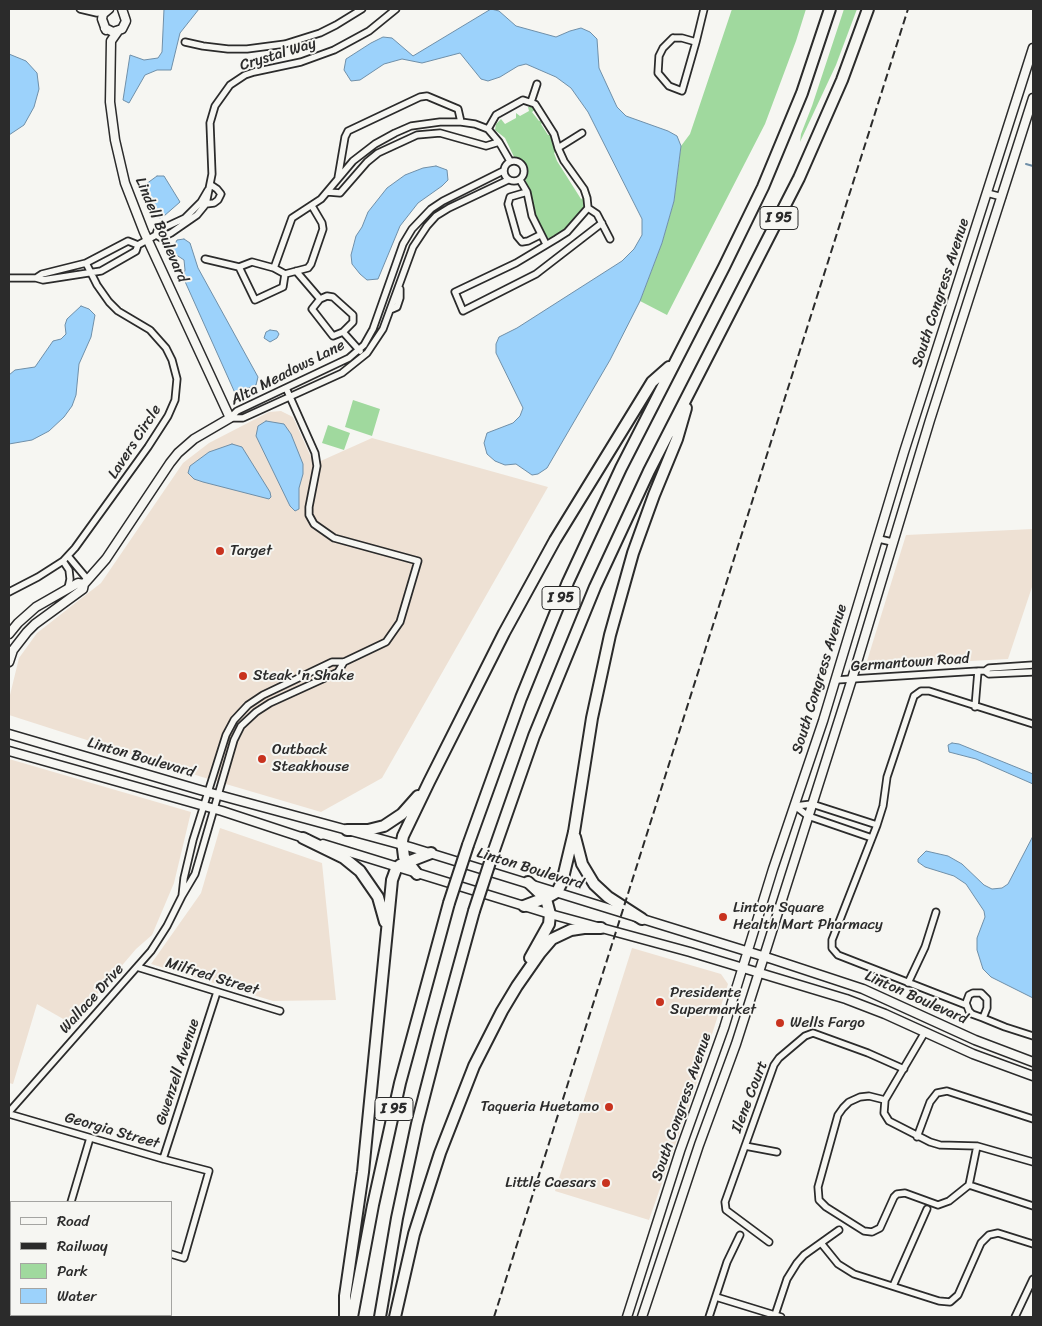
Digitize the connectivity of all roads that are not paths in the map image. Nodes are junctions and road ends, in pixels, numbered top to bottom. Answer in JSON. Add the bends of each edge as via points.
{"nodes":[{"id":1,"x":80,"y":9,"type":"edge"},
{"id":2,"x":362,"y":9,"type":"edge"},
{"id":3,"x":396,"y":9,"type":"edge"},
{"id":4,"x":704,"y":9,"type":"edge"},
{"id":5,"x":830,"y":9,"type":"edge"},
{"id":6,"x":868,"y":9,"type":"edge"},
{"id":7,"x":108,"y":10,"type":"edge"},
{"id":8,"x":121,"y":10,"type":"edge"},
{"id":9,"x":89,"y":12,"type":"junction"},
{"id":10,"x":104,"y":26,"type":"junction"},
{"id":11,"x":118,"y":31,"type":"junction"},
{"id":12,"x":111,"y":41,"type":"junction"},
{"id":13,"x":185,"y":42,"type":"dead end"},
{"id":14,"x":696,"y":42,"type":"junction"},
{"id":15,"x":1033,"y":48,"type":"edge"},
{"id":16,"x":537,"y":84,"type":"dead end"},
{"id":17,"x":1033,"y":98,"type":"edge"},
{"id":18,"x":530,"y":102,"type":"junction"},
{"id":19,"x":461,"y":122,"type":"junction"},
{"id":20,"x":488,"y":129,"type":"junction"},
{"id":21,"x":582,"y":133,"type":"dead end"},
{"id":22,"x":499,"y":142,"type":"junction"},
{"id":23,"x":558,"y":148,"type":"junction"},
{"id":24,"x":510,"y":161,"type":"junction"},
{"id":25,"x":503,"y":171,"type":"junction"},
{"id":26,"x":337,"y":180,"type":"junction"},
{"id":27,"x":508,"y":180,"type":"junction"},
{"id":28,"x":520,"y":180,"type":"junction"},
{"id":29,"x":211,"y":185,"type":"junction"},
{"id":30,"x":328,"y":192,"type":"junction"},
{"id":31,"x":526,"y":192,"type":"junction"},
{"id":32,"x":987,"y":193,"type":"junction"},
{"id":33,"x":1002,"y":197,"type":"junction"},
{"id":34,"x":206,"y":204,"type":"junction"},
{"id":35,"x":312,"y":206,"type":"junction"},
{"id":36,"x":588,"y":208,"type":"junction"},
{"id":37,"x":602,"y":223,"type":"junction"},
{"id":38,"x":540,"y":235,"type":"junction"},
{"id":39,"x":156,"y":236,"type":"junction"},
{"id":40,"x":610,"y":238,"type":"dead end"},
{"id":41,"x":148,"y":239,"type":"junction"},
{"id":42,"x":546,"y":244,"type":"junction"},
{"id":43,"x":138,"y":245,"type":"junction"},
{"id":44,"x":205,"y":259,"type":"dead end"},
{"id":45,"x":86,"y":263,"type":"junction"},
{"id":46,"x":239,"y":266,"type":"junction"},
{"id":47,"x":274,"y":268,"type":"junction"},
{"id":48,"x":296,"y":271,"type":"junction"},
{"id":49,"x":91,"y":273,"type":"junction"},
{"id":50,"x":285,"y":274,"type":"junction"},
{"id":51,"x":9,"y":278,"type":"edge"},
{"id":52,"x":36,"y":278,"type":"junction"},
{"id":53,"x":320,"y":299,"type":"junction"},
{"id":54,"x":381,"y":306,"type":"junction"},
{"id":55,"x":390,"y":310,"type":"junction"},
{"id":56,"x":343,"y":332,"type":"junction"},
{"id":57,"x":358,"y":350,"type":"junction"},
{"id":58,"x":364,"y":355,"type":"junction"},
{"id":59,"x":675,"y":361,"type":"junction"},
{"id":60,"x":693,"y":385,"type":"junction"},
{"id":61,"x":286,"y":388,"type":"junction"},
{"id":62,"x":290,"y":397,"type":"junction"},
{"id":63,"x":230,"y":418,"type":"junction"},
{"id":64,"x":879,"y":539,"type":"junction"},
{"id":65,"x":892,"y":542,"type":"junction"},
{"id":66,"x":65,"y":558,"type":"junction"},
{"id":67,"x":86,"y":582,"type":"junction"},
{"id":68,"x":68,"y":588,"type":"junction"},
{"id":69,"x":9,"y":592,"type":"edge"},
{"id":70,"x":9,"y":634,"type":"edge"},
{"id":71,"x":9,"y":662,"type":"edge"},
{"id":72,"x":344,"y":662,"type":"junction"},
{"id":73,"x":1032,"y":665,"type":"edge"},
{"id":74,"x":982,"y":671,"type":"junction"},
{"id":75,"x":1033,"y":672,"type":"edge"},
{"id":76,"x":1004,"y":674,"type":"junction"},
{"id":77,"x":852,"y":679,"type":"junction"},
{"id":78,"x":836,"y":680,"type":"junction"},
{"id":79,"x":976,"y":707,"type":"junction"},
{"id":80,"x":1033,"y":724,"type":"edge"},
{"id":81,"x":9,"y":734,"type":"edge"},
{"id":82,"x":9,"y":751,"type":"edge"},
{"id":83,"x":429,"y":782,"type":"junction"},
{"id":84,"x":208,"y":792,"type":"junction"},
{"id":85,"x":218,"y":795,"type":"junction"},
{"id":86,"x":812,"y":804,"type":"junction"},
{"id":87,"x":204,"y":806,"type":"junction"},
{"id":88,"x":795,"y":806,"type":"junction"},
{"id":89,"x":214,"y":809,"type":"junction"},
{"id":90,"x":808,"y":816,"type":"junction"},
{"id":91,"x":877,"y":824,"type":"junction"},
{"id":92,"x":347,"y":830,"type":"junction"},
{"id":93,"x":574,"y":832,"type":"junction"},
{"id":94,"x":303,"y":838,"type":"junction"},
{"id":95,"x":872,"y":838,"type":"junction"},
{"id":96,"x":402,"y":845,"type":"junction"},
{"id":97,"x":431,"y":853,"type":"junction"},
{"id":98,"x":406,"y":861,"type":"junction"},
{"id":99,"x":397,"y":867,"type":"junction"},
{"id":100,"x":417,"y":874,"type":"junction"},
{"id":101,"x":528,"y":882,"type":"junction"},
{"id":102,"x":557,"y":892,"type":"junction"},
{"id":103,"x":182,"y":896,"type":"junction"},
{"id":104,"x":546,"y":899,"type":"junction"},
{"id":105,"x":524,"y":906,"type":"junction"},
{"id":106,"x":936,"y":912,"type":"dead end"},
{"id":107,"x":550,"y":914,"type":"junction"},
{"id":108,"x":642,"y":919,"type":"junction"},
{"id":109,"x":601,"y":928,"type":"junction"},
{"id":110,"x":386,"y":933,"type":"junction"},
{"id":111,"x":747,"y":952,"type":"junction"},
{"id":112,"x":764,"y":957,"type":"junction"},
{"id":113,"x":137,"y":967,"type":"junction"},
{"id":114,"x":742,"y":968,"type":"junction"},
{"id":115,"x":759,"y":972,"type":"junction"},
{"id":116,"x":908,"y":983,"type":"junction"},
{"id":117,"x":517,"y":986,"type":"junction"},
{"id":118,"x":217,"y":992,"type":"junction"},
{"id":119,"x":966,"y":1005,"type":"junction"},
{"id":120,"x":280,"y":1011,"type":"dead end"},
{"id":121,"x":982,"y":1018,"type":"junction"},
{"id":122,"x":949,"y":1028,"type":"junction"},
{"id":123,"x":925,"y":1032,"type":"junction"},
{"id":124,"x":1033,"y":1036,"type":"edge"},
{"id":125,"x":1033,"y":1062,"type":"edge"},
{"id":126,"x":904,"y":1068,"type":"junction"},
{"id":127,"x":1033,"y":1076,"type":"edge"},
{"id":128,"x":885,"y":1100,"type":"junction"},
{"id":129,"x":9,"y":1113,"type":"edge"},
{"id":130,"x":1033,"y":1119,"type":"edge"},
{"id":131,"x":916,"y":1136,"type":"junction"},
{"id":132,"x":90,"y":1138,"type":"junction"},
{"id":133,"x":745,"y":1146,"type":"junction"},
{"id":134,"x":977,"y":1146,"type":"junction"},
{"id":135,"x":778,"y":1152,"type":"dead end"},
{"id":136,"x":163,"y":1159,"type":"junction"},
{"id":137,"x":1033,"y":1162,"type":"edge"},
{"id":138,"x":969,"y":1185,"type":"junction"},
{"id":139,"x":71,"y":1201,"type":"edge"},
{"id":140,"x":1033,"y":1206,"type":"edge"},
{"id":141,"x":927,"y":1209,"type":"dead end"},
{"id":142,"x":839,"y":1230,"type":"dead end"},
{"id":143,"x":740,"y":1235,"type":"dead end"},
{"id":144,"x":770,"y":1242,"type":"dead end"},
{"id":145,"x":821,"y":1243,"type":"junction"},
{"id":146,"x":1033,"y":1244,"type":"edge"},
{"id":147,"x":172,"y":1254,"type":"edge"},
{"id":148,"x":1033,"y":1279,"type":"edge"},
{"id":149,"x":893,"y":1286,"type":"junction"},
{"id":150,"x":716,"y":1297,"type":"junction"},
{"id":151,"x":778,"y":1316,"type":"edge"},
{"id":152,"x":345,"y":1317,"type":"edge"},
{"id":153,"x":352,"y":1317,"type":"edge"},
{"id":154,"x":380,"y":1317,"type":"edge"},
{"id":155,"x":395,"y":1317,"type":"edge"},
{"id":156,"x":627,"y":1317,"type":"edge"},
{"id":157,"x":642,"y":1317,"type":"edge"},
{"id":158,"x":709,"y":1317,"type":"edge"},
{"id":159,"x":1015,"y":1317,"type":"edge"}],
"edges":[{"from":1,"to":9,"type":"street"},
{"from":2,"to":13,"type":"street","via":[[336,26],[285,44],[228,49]]},
{"from":3,"to":29,"type":"street","name":"Crystal Way","via":[[369,30],[334,50],[301,62],[254,72],[230,86],[215,106],[210,123]]},
{"from":4,"to":14,"type":"street"},
{"from":5,"to":59,"type":"highway","number":"I 95","via":[[773,165]]},
{"from":6,"to":60,"type":"highway","number":"I 95","via":[[848,66],[808,158]]},
{"from":7,"to":9,"type":"street"},
{"from":7,"to":10,"type":"main road","via":[[103,14]]},
{"from":8,"to":11,"type":"main road","via":[[126,16],[125,25]]},
{"from":9,"to":10,"type":"street"},
{"from":10,"to":11,"type":"main road","via":[[113,32]]},
{"from":10,"to":12,"type":"main road","name":"Lindell Boulevard"},
{"from":11,"to":12,"type":"main road"},
{"from":12,"to":41,"type":"main road","name":"Lindell Boulevard","via":[[110,102],[115,140],[125,183]]},
{"from":14,"to":14,"type":"street","via":[[673,38],[663,48],[657,69],[669,86],[682,91]]},
{"from":15,"to":32,"type":"main road","name":"South Congress Avenue"},
{"from":16,"to":18,"type":"street"},
{"from":17,"to":33,"type":"main road","name":"South Congress Avenue"},
{"from":18,"to":20,"type":"street","via":[[523,100],[496,115]]},
{"from":18,"to":23,"type":"street","via":[[535,104],[554,134]]},
{"from":19,"to":20,"type":"street"},
{"from":19,"to":26,"type":"street","via":[[411,126],[395,133],[353,161]]},
{"from":19,"to":26,"type":"street","via":[[458,109],[420,96],[348,131]]},
{"from":20,"to":22,"type":"street"},
{"from":21,"to":23,"type":"street"},
{"from":22,"to":24,"type":"street"},
{"from":22,"to":30,"type":"street","via":[[486,146],[440,133],[417,135],[378,153],[340,193]]},
{"from":23,"to":36,"type":"street","via":[[584,189]]},
{"from":24,"to":25,"type":"street"},
{"from":24,"to":28,"type":"street","via":[[522,165],[524,171]]},
{"from":25,"to":27,"type":"street"},
{"from":25,"to":54,"type":"street","name":"Alta Meadows Lane","via":[[443,201],[421,218],[404,244]]},
{"from":26,"to":30,"type":"street"},
{"from":27,"to":28,"type":"street"},
{"from":27,"to":55,"type":"street","name":"Alta Meadows Lane","via":[[436,216],[413,247],[400,286],[399,301]]},
{"from":28,"to":31,"type":"street"},
{"from":29,"to":34,"type":"street","name":"Crystal Way"},
{"from":29,"to":34,"type":"street","name":"Crystal Way","via":[[221,194],[214,203]]},
{"from":29,"to":39,"type":"street","name":"Crystal Way","via":[[192,212],[156,231]]},
{"from":30,"to":35,"type":"street"},
{"from":31,"to":38,"type":"street"},
{"from":31,"to":38,"type":"street","via":[[510,197],[508,204],[517,236],[522,242],[528,242]]},
{"from":32,"to":33,"type":"street"},
{"from":32,"to":64,"type":"main road","name":"South Congress Avenue"},
{"from":33,"to":65,"type":"main road","name":"South Congress Avenue"},
{"from":34,"to":39,"type":"street","name":"Crystal Way","via":[[197,216],[171,233],[162,238]]},
{"from":35,"to":47,"type":"street","via":[[292,218]]},
{"from":35,"to":48,"type":"street","via":[[322,229],[311,264]]},
{"from":36,"to":37,"type":"street"},
{"from":36,"to":42,"type":"street","via":[[566,232]]},
{"from":37,"to":40,"type":"street"},
{"from":37,"to":42,"type":"street","via":[[536,274],[463,310],[454,292],[516,263]]},
{"from":38,"to":42,"type":"street"},
{"from":39,"to":41,"type":"street","name":"Crystal Way"},
{"from":41,"to":43,"type":"street","name":"Crystal Way"},
{"from":41,"to":63,"type":"main road","name":"Lindell Boulevard"},
{"from":43,"to":45,"type":"street","via":[[128,241]]},
{"from":43,"to":49,"type":"street","via":[[136,251],[102,271]]},
{"from":44,"to":46,"type":"street"},
{"from":45,"to":49,"type":"street","name":"Lavers Circle"},
{"from":45,"to":52,"type":"street"},
{"from":46,"to":47,"type":"street","via":[[252,262]]},
{"from":46,"to":50,"type":"street","via":[[255,300],[283,287]]},
{"from":47,"to":50,"type":"street"},
{"from":48,"to":50,"type":"street"},
{"from":48,"to":53,"type":"street"},
{"from":49,"to":52,"type":"street","via":[[43,280]]},
{"from":49,"to":66,"type":"street","name":"Lavers Circle","via":[[109,302],[150,330],[166,348],[175,368],[177,392],[174,405],[153,439],[100,515]]},
{"from":51,"to":52,"type":"street"},
{"from":53,"to":56,"type":"street","via":[[312,309],[333,336]]},
{"from":53,"to":56,"type":"street","via":[[333,297],[353,315],[353,322]]},
{"from":54,"to":55,"type":"street"},
{"from":54,"to":57,"type":"street","name":"Alta Meadows Lane","via":[[373,329]]},
{"from":55,"to":58,"type":"street","name":"Alta Meadows Lane","via":[[375,343]]},
{"from":56,"to":57,"type":"street","name":"Alta Meadows Lane"},
{"from":57,"to":58,"type":"street","name":"Alta Meadows Lane"},
{"from":57,"to":61,"type":"street","name":"Alta Meadows Lane","via":[[349,358]]},
{"from":58,"to":62,"type":"street","name":"Alta Meadows Lane","via":[[342,372]]},
{"from":59,"to":83,"type":"highway","via":[[652,382],[558,534]]},
{"from":59,"to":153,"type":"highway","number":"I 95","bridge":true,"via":[[617,475],[565,589],[520,698],[468,845],[400,1083]]},
{"from":60,"to":93,"type":"highway","via":[[677,439],[646,514],[620,594],[600,676]]},
{"from":60,"to":154,"type":"highway","number":"I 95","bridge":true,"via":[[585,609],[534,736],[493,853],[474,911],[419,1116]]},
{"from":61,"to":62,"type":"street"},
{"from":61,"to":63,"type":"street","name":"Alta Meadows Lane","via":[[237,411]]},
{"from":62,"to":63,"type":"street","name":"Alta Meadows Lane","via":[[243,418]]},
{"from":62,"to":72,"type":"street","via":[[315,453],[317,466],[309,507],[314,524],[334,538],[418,561],[394,633],[381,645]]},
{"from":63,"to":67,"type":"main road","via":[[194,439],[178,453],[106,559]]},
{"from":64,"to":65,"type":"street"},
{"from":64,"to":78,"type":"main road","name":"South Congress Avenue"},
{"from":65,"to":77,"type":"main road","name":"South Congress Avenue"},
{"from":66,"to":67,"type":"street"},
{"from":66,"to":68,"type":"street","via":[[70,579]]},
{"from":66,"to":69,"type":"street","name":"Lavers Circle"},
{"from":67,"to":68,"type":"main road"},
{"from":67,"to":71,"type":"main road","via":[[83,589],[35,624],[18,641]]},
{"from":68,"to":70,"type":"main road","via":[[36,607]]},
{"from":72,"to":84,"type":"street","name":"Wallace Drive","via":[[332,662],[248,705],[234,720],[226,736]]},
{"from":72,"to":85,"type":"street","name":"Wallace Drive","via":[[338,672],[270,703],[242,726],[234,740]]},
{"from":73,"to":74,"type":"street","name":"Germantown Road"},
{"from":73,"to":76,"type":"street","via":[[1029,670]]},
{"from":74,"to":76,"type":"street","name":"Germantown Road"},
{"from":74,"to":77,"type":"street","name":"Germantown Road"},
{"from":74,"to":79,"type":"street"},
{"from":75,"to":76,"type":"street","name":"Germantown Road"},
{"from":77,"to":78,"type":"street","name":"Germantown Road"},
{"from":77,"to":86,"type":"main road","name":"South Congress Avenue"},
{"from":78,"to":88,"type":"main road","name":"South Congress Avenue"},
{"from":79,"to":80,"type":"street"},
{"from":79,"to":91,"type":"street","via":[[929,691],[920,691],[914,696],[887,777]]},
{"from":81,"to":84,"type":"main road","name":"Linton Boulevard"},
{"from":82,"to":87,"type":"main road","name":"Linton Boulevard"},
{"from":83,"to":92,"type":"highway","via":[[406,810],[389,824],[373,829]]},
{"from":83,"to":96,"type":"highway","via":[[403,836]]},
{"from":84,"to":85,"type":"main road","name":"Linton Boulevard"},
{"from":84,"to":87,"type":"street","name":"Wallace Drive"},
{"from":85,"to":89,"type":"street","name":"Wallace Drive"},
{"from":85,"to":92,"type":"main road","name":"Linton Boulevard"},
{"from":86,"to":88,"type":"street"},
{"from":86,"to":90,"type":"main road","name":"South Congress Avenue"},
{"from":86,"to":91,"type":"street"},
{"from":87,"to":89,"type":"main road","name":"Linton Boulevard"},
{"from":87,"to":103,"type":"street","name":"Wallace Drive","via":[[193,840]]},
{"from":88,"to":90,"type":"street"},
{"from":88,"to":111,"type":"main road","name":"South Congress Avenue"},
{"from":89,"to":94,"type":"main road","name":"Linton Boulevard"},
{"from":89,"to":103,"type":"street","name":"Wallace Drive","via":[[195,874]]},
{"from":90,"to":95,"type":"street"},
{"from":90,"to":112,"type":"main road","name":"South Congress Avenue"},
{"from":91,"to":95,"type":"street"},
{"from":92,"to":96,"type":"main road","name":"Linton Boulevard"},
{"from":93,"to":102,"type":"highway"},
{"from":93,"to":108,"type":"highway","via":[[579,857],[590,878],[608,897]]},
{"from":94,"to":99,"type":"main road","name":"Linton Boulevard"},
{"from":94,"to":110,"type":"highway","via":[[347,860],[364,875],[378,897]]},
{"from":95,"to":116,"type":"street","via":[[836,929],[832,948],[841,957]]},
{"from":96,"to":97,"type":"main road","name":"Linton Boulevard"},
{"from":96,"to":98,"type":"highway"},
{"from":97,"to":98,"type":"highway"},
{"from":97,"to":101,"type":"main road","name":"Linton Boulevard"},
{"from":98,"to":99,"type":"highway"},
{"from":98,"to":100,"type":"highway"},
{"from":99,"to":100,"type":"main road","name":"Linton Boulevard"},
{"from":99,"to":110,"type":"highway"},
{"from":100,"to":105,"type":"main road","name":"Linton Boulevard"},
{"from":101,"to":102,"type":"main road","name":"Linton Boulevard"},
{"from":101,"to":104,"type":"highway"},
{"from":102,"to":104,"type":"highway"},
{"from":102,"to":108,"type":"main road","name":"Linton Boulevard"},
{"from":103,"to":113,"type":"street","name":"Wallace Drive","via":[[163,933]]},
{"from":104,"to":105,"type":"highway"},
{"from":104,"to":107,"type":"highway"},
{"from":105,"to":107,"type":"main road","name":"Linton Boulevard"},
{"from":106,"to":116,"type":"street","via":[[925,947]]},
{"from":107,"to":109,"type":"main road","name":"Linton Boulevard"},
{"from":107,"to":117,"type":"highway","via":[[549,924]]},
{"from":108,"to":111,"type":"main road","name":"Linton Boulevard"},
{"from":109,"to":114,"type":"main road","name":"Linton Boulevard"},
{"from":109,"to":117,"type":"highway","via":[[575,929],[555,937],[543,948]]},
{"from":110,"to":152,"type":"highway","via":[[363,1172],[345,1296]]},
{"from":111,"to":112,"type":"main road","name":"Linton Boulevard"},
{"from":111,"to":114,"type":"main road","name":"South Congress Avenue"},
{"from":112,"to":115,"type":"main road","name":"South Congress Avenue"},
{"from":112,"to":122,"type":"main road","name":"Linton Boulevard","via":[[853,986]]},
{"from":113,"to":118,"type":"street","name":"Milfred Street"},
{"from":113,"to":129,"type":"street","name":"Wallace Drive"},
{"from":114,"to":115,"type":"main road","name":"Linton Boulevard"},
{"from":114,"to":156,"type":"main road","name":"South Congress Avenue"},
{"from":115,"to":123,"type":"main road","name":"Linton Boulevard","via":[[866,1006]]},
{"from":115,"to":157,"type":"main road","name":"South Congress Avenue"},
{"from":116,"to":119,"type":"street"},
{"from":117,"to":155,"type":"highway","via":[[474,1066],[440,1153],[416,1227]]},
{"from":118,"to":120,"type":"street","name":"Milfred Street"},
{"from":118,"to":136,"type":"street","name":"Gwenzell Avenue"},
{"from":119,"to":121,"type":"street","via":[[969,1011]]},
{"from":119,"to":121,"type":"street","via":[[973,993],[985,996],[988,1004]]},
{"from":121,"to":124,"type":"street"},
{"from":122,"to":123,"type":"main road","via":[[931,1028]]},
{"from":122,"to":125,"type":"main road","name":"Linton Boulevard"},
{"from":123,"to":126,"type":"street"},
{"from":123,"to":127,"type":"main road","name":"Linton Boulevard"},
{"from":126,"to":128,"type":"street"},
{"from":126,"to":133,"type":"street","name":"Ilene Court","via":[[817,1034],[808,1034],[774,1065]]},
{"from":128,"to":131,"type":"street","via":[[884,1113],[889,1121]]},
{"from":128,"to":138,"type":"street","via":[[860,1097],[849,1102],[838,1116],[818,1187],[819,1200],[864,1231],[872,1232],[880,1228],[897,1194],[905,1193],[938,1205],[950,1201]]},
{"from":129,"to":132,"type":"street","name":"Georgia Street"},
{"from":130,"to":131,"type":"street","via":[[947,1092],[937,1093]]},
{"from":131,"to":134,"type":"street","via":[[940,1145]]},
{"from":132,"to":136,"type":"street","name":"Georgia Street"},
{"from":132,"to":139,"type":"street"},
{"from":133,"to":135,"type":"street","name":"Ilene Court"},
{"from":133,"to":144,"type":"street","name":"Ilene Court","via":[[725,1202],[726,1210]]},
{"from":134,"to":137,"type":"street"},
{"from":134,"to":138,"type":"street"},
{"from":136,"to":147,"type":"street","name":"Georgia Street","via":[[209,1170],[184,1258]]},
{"from":138,"to":140,"type":"street"},
{"from":141,"to":149,"type":"street"},
{"from":142,"to":145,"type":"street"},
{"from":143,"to":150,"type":"street"},
{"from":145,"to":149,"type":"street","via":[[846,1270]]},
{"from":145,"to":151,"type":"street","via":[[792,1271],[785,1284]]},
{"from":146,"to":149,"type":"street","via":[[998,1233],[989,1235],[981,1243],[958,1295],[950,1302]]},
{"from":148,"to":159,"type":"street"},
{"from":150,"to":151,"type":"street"},
{"from":150,"to":158,"type":"street"}]}
